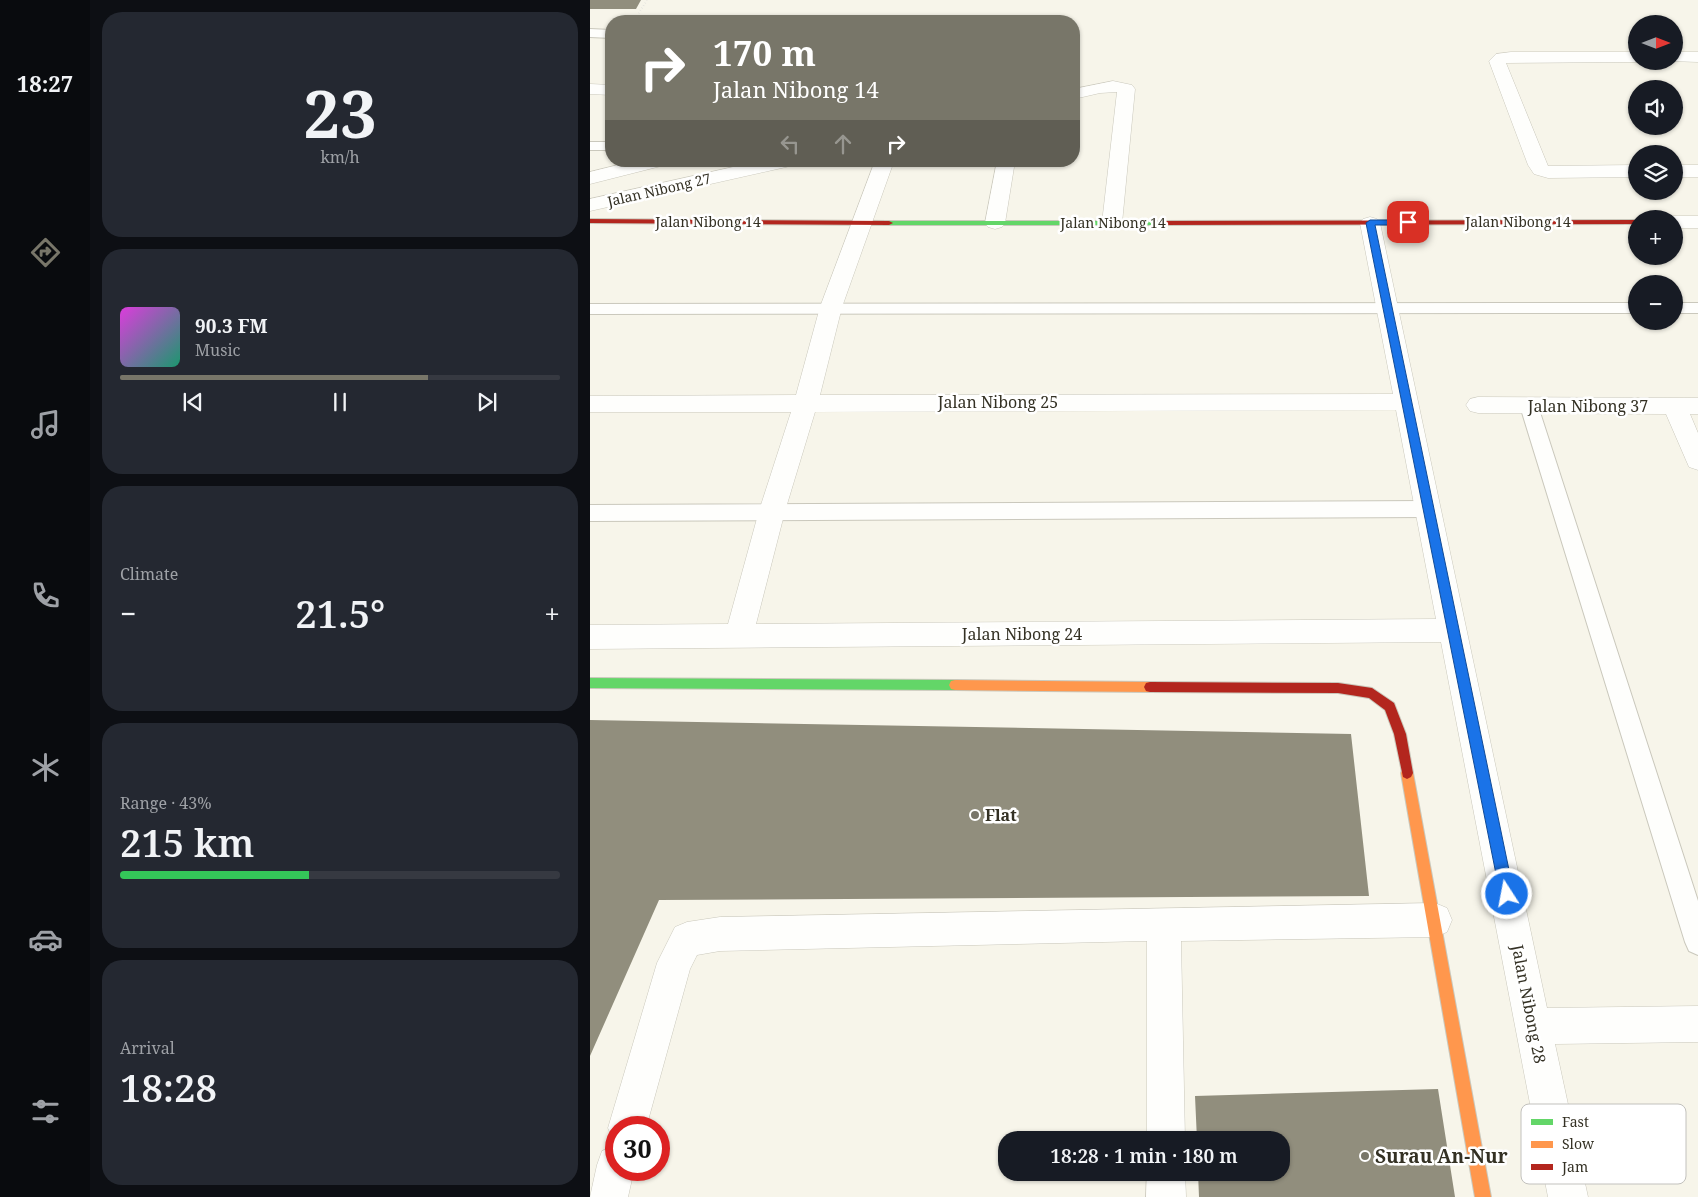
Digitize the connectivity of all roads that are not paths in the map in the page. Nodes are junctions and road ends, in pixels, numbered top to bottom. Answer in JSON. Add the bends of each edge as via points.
{"nodes":[{"id":1,"x":590,"y":34,"type":"edge"},
{"id":2,"x":605,"y":34,"type":"edge"},
{"id":3,"x":1628,"y":57,"type":"edge"},
{"id":4,"x":1683,"y":57,"type":"edge"},
{"id":5,"x":1698,"y":57,"type":"edge"},
{"id":6,"x":590,"y":89,"type":"edge"},
{"id":7,"x":605,"y":90,"type":"edge"},
{"id":8,"x":1080,"y":93,"type":"edge"},
{"id":9,"x":590,"y":146,"type":"edge"},
{"id":10,"x":605,"y":146,"type":"edge"},
{"id":11,"x":634,"y":167,"type":"edge"},
{"id":12,"x":759,"y":167,"type":"edge"},
{"id":13,"x":883,"y":167,"type":"edge"},
{"id":14,"x":1005,"y":167,"type":"edge"},
{"id":15,"x":1628,"y":171,"type":"edge"},
{"id":16,"x":1683,"y":171,"type":"edge"},
{"id":17,"x":1698,"y":171,"type":"edge"},
{"id":18,"x":590,"y":178,"type":"edge"},
{"id":19,"x":590,"y":205,"type":"edge"},
{"id":20,"x":590,"y":221,"type":"edge"},
{"id":21,"x":1628,"y":222,"type":"edge"},
{"id":22,"x":1683,"y":222,"type":"edge"},
{"id":23,"x":1698,"y":222,"type":"edge"},
{"id":24,"x":860,"y":223,"type":"junction"},
{"id":25,"x":995,"y":223,"type":"junction"},
{"id":26,"x":1112,"y":223,"type":"junction"},
{"id":27,"x":1370,"y":223,"type":"junction"},
{"id":28,"x":831,"y":307,"type":"junction"},
{"id":29,"x":1387,"y":307,"type":"junction"},
{"id":30,"x":590,"y":308,"type":"edge"},
{"id":31,"x":1628,"y":308,"type":"edge"},
{"id":32,"x":1683,"y":308,"type":"edge"},
{"id":33,"x":1698,"y":308,"type":"edge"},
{"id":34,"x":806,"y":402,"type":"junction"},
{"id":35,"x":1407,"y":402,"type":"junction"},
{"id":36,"x":590,"y":404,"type":"edge"},
{"id":37,"x":1478,"y":405,"type":"dead end"},
{"id":38,"x":1529,"y":406,"type":"junction"},
{"id":39,"x":1674,"y":406,"type":"junction"},
{"id":40,"x":1698,"y":406,"type":"edge"},
{"id":41,"x":1698,"y":461,"type":"edge"},
{"id":42,"x":1428,"y":509,"type":"junction"},
{"id":43,"x":772,"y":511,"type":"junction"},
{"id":44,"x":590,"y":513,"type":"edge"},
{"id":45,"x":1454,"y":630,"type":"junction"},
{"id":46,"x":739,"y":636,"type":"junction"},
{"id":47,"x":590,"y":637,"type":"edge"},
{"id":48,"x":590,"y":684,"type":"edge"},
{"id":49,"x":1435,"y":920,"type":"junction"},
{"id":50,"x":1164,"y":924,"type":"junction"},
{"id":51,"x":1698,"y":942,"type":"edge"},
{"id":52,"x":1698,"y":1024,"type":"edge"},
{"id":53,"x":1534,"y":1026,"type":"junction"},
{"id":54,"x":1550,"y":1104,"type":"edge"},
{"id":55,"x":630,"y":1116,"type":"edge"},
{"id":56,"x":1166,"y":1131,"type":"edge"},
{"id":57,"x":1166,"y":1181,"type":"edge"},
{"id":58,"x":1565,"y":1184,"type":"edge"},
{"id":59,"x":1166,"y":1197,"type":"edge"},
{"id":60,"x":1483,"y":1197,"type":"edge"},
{"id":61,"x":1568,"y":1197,"type":"edge"}],
"edges":[{"from":1,"to":2,"type":"lane"},
{"from":3,"to":15,"type":"street","via":[[1511,57],[1497,61],[1537,165],[1542,170]]},
{"from":4,"to":5,"type":"street"},
{"from":6,"to":7,"type":"street"},
{"from":8,"to":26,"type":"street","via":[[1108,86],[1126,89]]},
{"from":9,"to":10,"type":"lane"},
{"from":11,"to":18,"type":"street"},
{"from":12,"to":19,"type":"street","name":"Jalan Nibong 27"},
{"from":13,"to":24,"type":"street"},
{"from":14,"to":25,"type":"street"},
{"from":16,"to":17,"type":"street"},
{"from":20,"to":24,"type":"street","name":"Jalan Nibong 14"},
{"from":21,"to":27,"type":"street","name":"Jalan Nibong 14"},
{"from":22,"to":23,"type":"street"},
{"from":24,"to":25,"type":"street","name":"Jalan Nibong 14"},
{"from":24,"to":28,"type":"street"},
{"from":25,"to":26,"type":"street","name":"Jalan Nibong 14"},
{"from":26,"to":27,"type":"street","name":"Jalan Nibong 14"},
{"from":27,"to":29,"type":"street","name":"Jalan Nibong 28"},
{"from":28,"to":29,"type":"lane"},
{"from":28,"to":30,"type":"lane"},
{"from":28,"to":34,"type":"street"},
{"from":29,"to":31,"type":"lane"},
{"from":29,"to":35,"type":"street","name":"Jalan Nibong 28"},
{"from":32,"to":33,"type":"lane"},
{"from":34,"to":35,"type":"street","name":"Jalan Nibong 25"},
{"from":34,"to":36,"type":"street","name":"Jalan Nibong 25"},
{"from":34,"to":43,"type":"street"},
{"from":35,"to":42,"type":"street","name":"Jalan Nibong 28"},
{"from":37,"to":38,"type":"street","name":"Jalan Nibong 37"},
{"from":38,"to":39,"type":"street","name":"Jalan Nibong 37"},
{"from":38,"to":51,"type":"lane"},
{"from":39,"to":40,"type":"street","name":"Jalan Nibong 37"},
{"from":39,"to":41,"type":"street"},
{"from":42,"to":43,"type":"lane"},
{"from":42,"to":45,"type":"street","name":"Jalan Nibong 28"},
{"from":43,"to":44,"type":"lane"},
{"from":43,"to":46,"type":"street"},
{"from":45,"to":46,"type":"street","name":"Jalan Nibong 24"},
{"from":45,"to":53,"type":"street","name":"Jalan Nibong 28"},
{"from":46,"to":47,"type":"street","name":"Jalan Nibong 24"},
{"from":48,"to":49,"type":"street","via":[[1338,688],[1372,693],[1390,707],[1400,734]]},
{"from":49,"to":50,"type":"street"},
{"from":49,"to":60,"type":"street"},
{"from":50,"to":55,"type":"street","via":[[720,934],[687,939],[674,963]]},
{"from":50,"to":56,"type":"street"},
{"from":52,"to":53,"type":"street"},
{"from":53,"to":54,"type":"street","name":"Jalan Nibong 28"},
{"from":57,"to":59,"type":"street"},
{"from":58,"to":61,"type":"street","name":"Jalan Nibong 28"}]}
